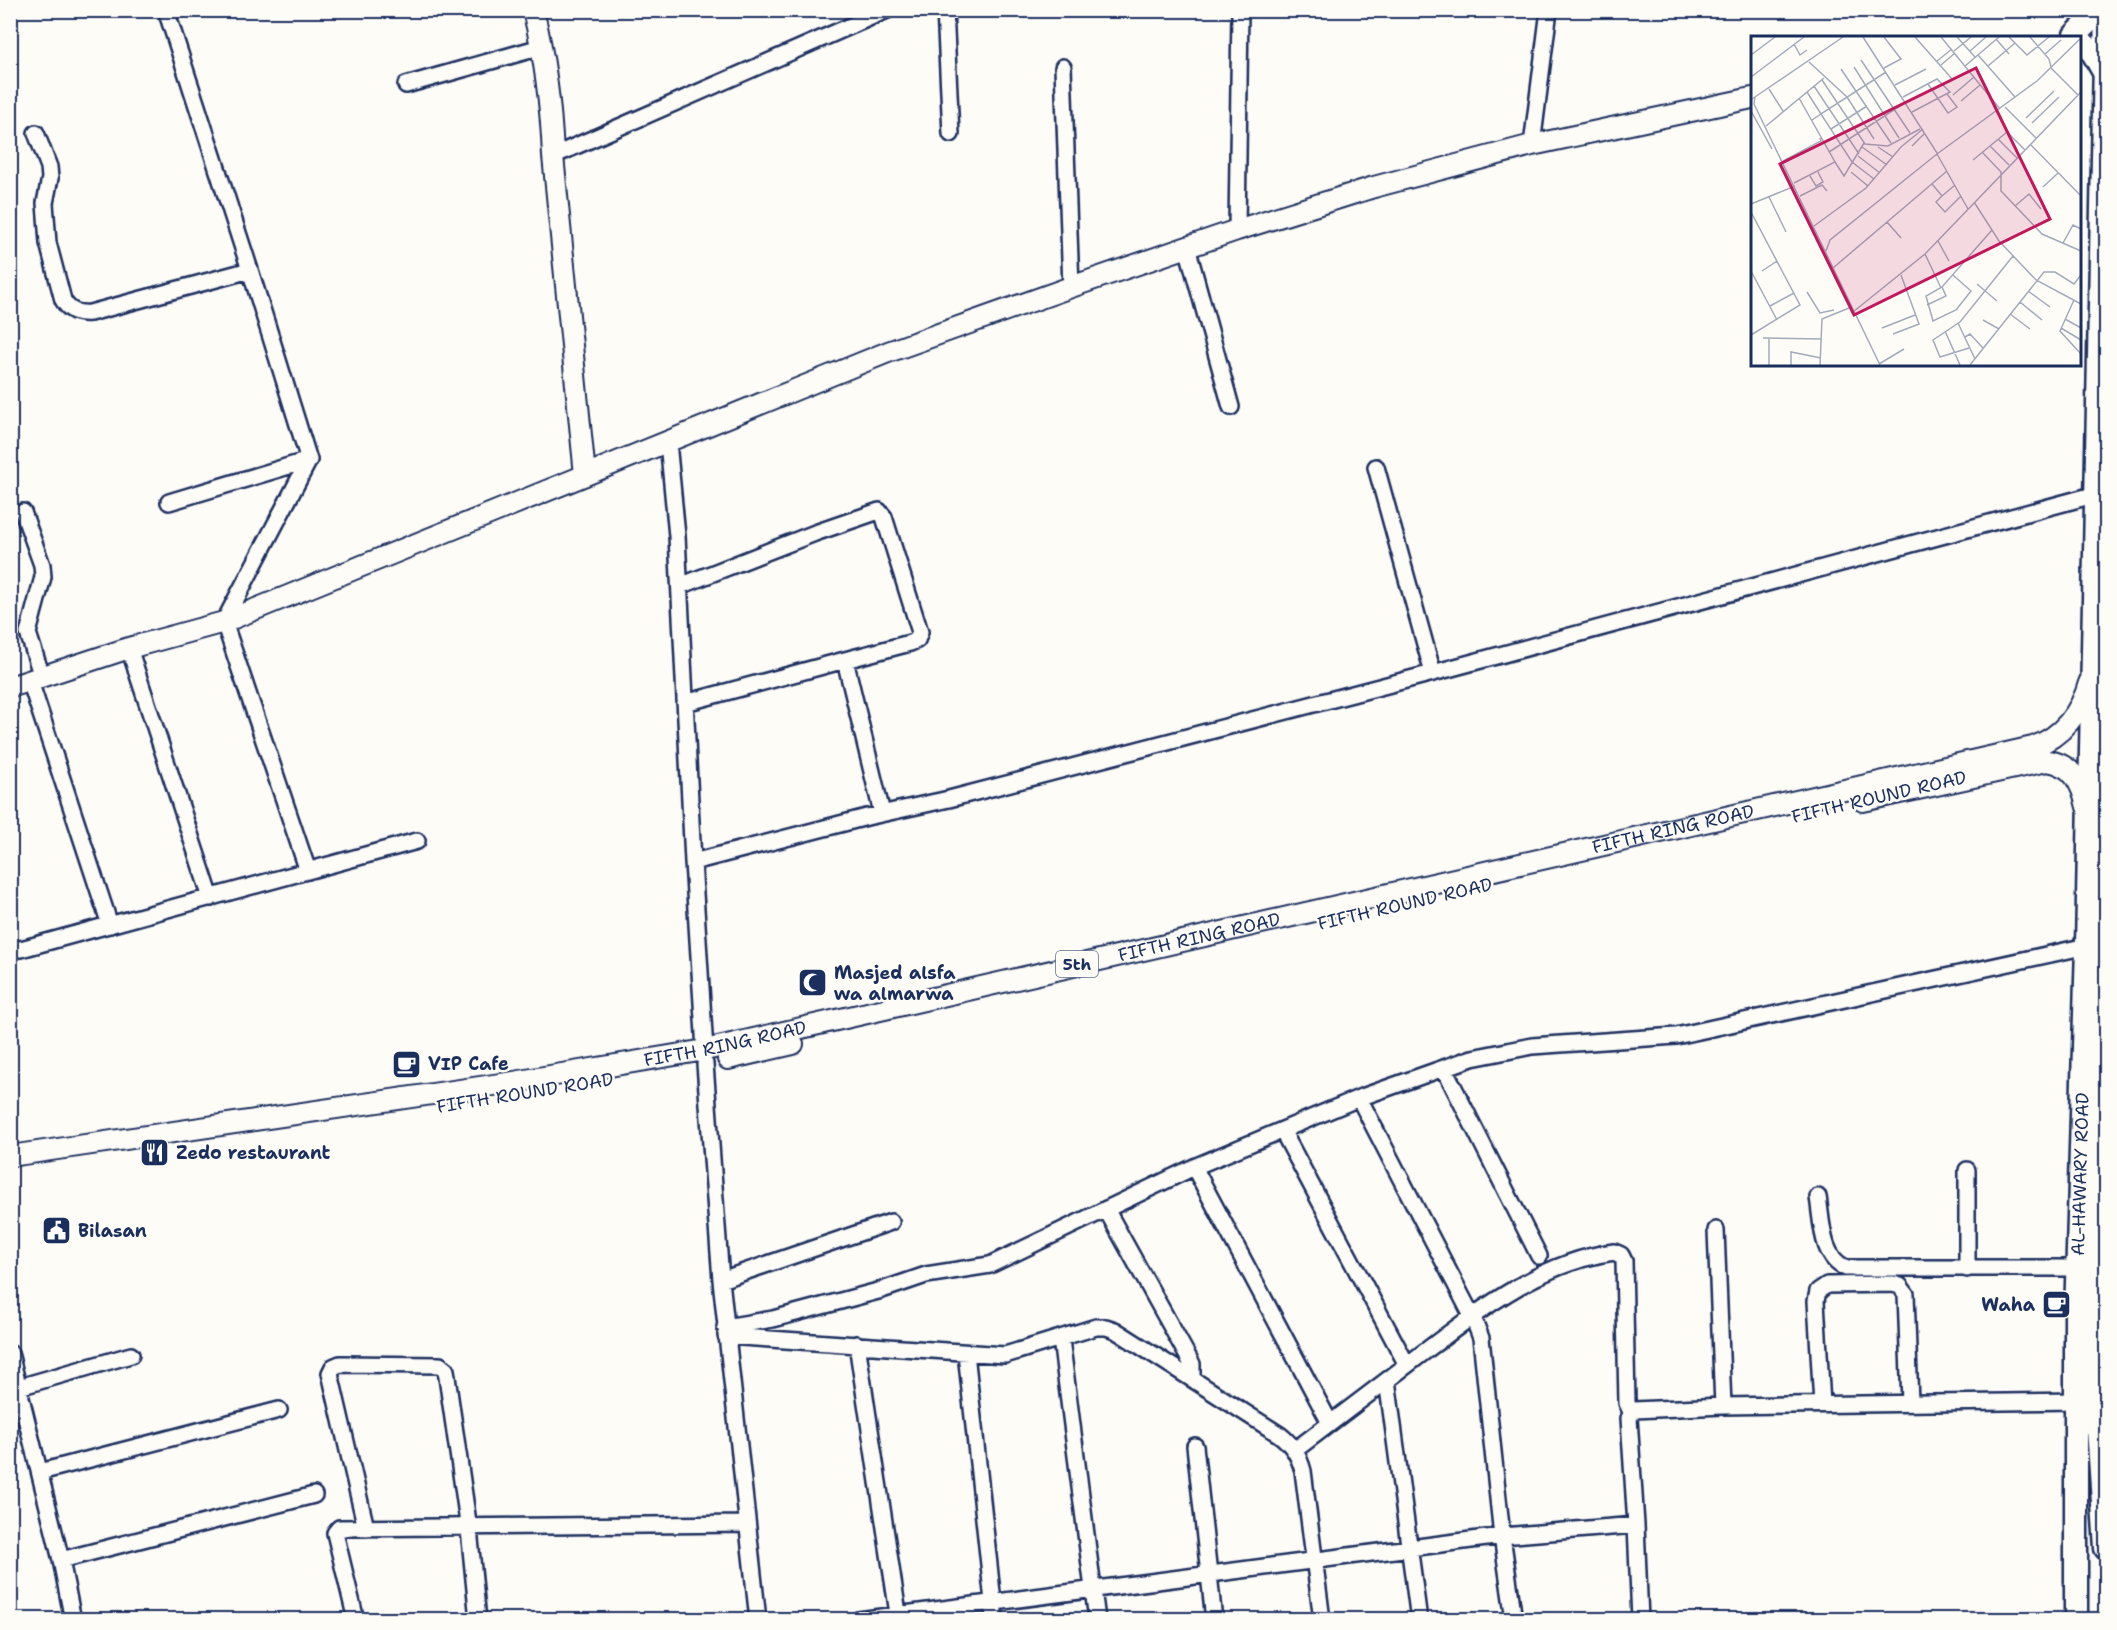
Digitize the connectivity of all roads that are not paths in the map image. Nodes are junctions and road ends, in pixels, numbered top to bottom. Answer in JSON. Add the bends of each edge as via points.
{"nodes":[{"id":1,"x":166,"y":10,"type":"edge"},
{"id":2,"x":533,"y":10,"type":"edge"},
{"id":3,"x":887,"y":10,"type":"edge"},
{"id":4,"x":945,"y":10,"type":"edge"},
{"id":5,"x":1240,"y":10,"type":"edge"},
{"id":6,"x":1549,"y":10,"type":"edge"},
{"id":7,"x":2094,"y":10,"type":"edge"},
{"id":8,"x":2106,"y":10,"type":"edge"},
{"id":9,"x":2078,"y":36,"type":"edge"},
{"id":10,"x":2081,"y":39,"type":"edge"},
{"id":11,"x":2105,"y":39,"type":"edge"},
{"id":12,"x":2081,"y":43,"type":"edge"},
{"id":13,"x":541,"y":47,"type":"junction"},
{"id":14,"x":1063,"y":67,"type":"dead end"},
{"id":15,"x":2104,"y":72,"type":"junction"},
{"id":16,"x":406,"y":86,"type":"dead end"},
{"id":17,"x":1751,"y":98,"type":"edge"},
{"id":18,"x":36,"y":133,"type":"dead end"},
{"id":19,"x":951,"y":134,"type":"dead end"},
{"id":20,"x":1532,"y":146,"type":"junction"},
{"id":21,"x":553,"y":156,"type":"junction"},
{"id":22,"x":1237,"y":230,"type":"junction"},
{"id":23,"x":1187,"y":247,"type":"junction"},
{"id":24,"x":250,"y":270,"type":"junction"},
{"id":25,"x":1071,"y":287,"type":"junction"},
{"id":26,"x":2103,"y":398,"type":"edge"},
{"id":27,"x":1231,"y":407,"type":"dead end"},
{"id":28,"x":669,"y":442,"type":"junction"},
{"id":29,"x":309,"y":460,"type":"junction"},
{"id":30,"x":1376,"y":467,"type":"dead end"},
{"id":31,"x":585,"y":476,"type":"junction"},
{"id":32,"x":2097,"y":494,"type":"junction"},
{"id":33,"x":169,"y":502,"type":"dead end"},
{"id":34,"x":22,"y":512,"type":"dead end"},
{"id":35,"x":680,"y":586,"type":"junction"},
{"id":36,"x":224,"y":622,"type":"junction"},
{"id":37,"x":129,"y":648,"type":"junction"},
{"id":38,"x":845,"y":660,"type":"junction"},
{"id":39,"x":2092,"y":668,"type":"junction"},
{"id":40,"x":1432,"y":673,"type":"junction"},
{"id":41,"x":36,"y":679,"type":"junction"},
{"id":42,"x":10,"y":687,"type":"edge"},
{"id":43,"x":685,"y":703,"type":"junction"},
{"id":44,"x":2106,"y":799,"type":"edge"},
{"id":45,"x":882,"y":813,"type":"junction"},
{"id":46,"x":2090,"y":819,"type":"junction"},
{"id":47,"x":417,"y":841,"type":"dead end"},
{"id":48,"x":693,"y":862,"type":"junction"},
{"id":49,"x":1534,"y":869,"type":"junction"},
{"id":50,"x":308,"y":871,"type":"junction"},
{"id":51,"x":211,"y":898,"type":"junction"},
{"id":52,"x":110,"y":925,"type":"junction"},
{"id":53,"x":2087,"y":946,"type":"junction"},
{"id":54,"x":10,"y":948,"type":"edge"},
{"id":55,"x":705,"y":1057,"type":"junction"},
{"id":56,"x":1444,"y":1068,"type":"junction"},
{"id":57,"x":1359,"y":1098,"type":"junction"},
{"id":58,"x":1282,"y":1130,"type":"junction"},
{"id":59,"x":10,"y":1156,"type":"edge"},
{"id":60,"x":1194,"y":1167,"type":"junction"},
{"id":61,"x":10,"y":1169,"type":"edge"},
{"id":62,"x":1967,"y":1170,"type":"dead end"},
{"id":63,"x":1818,"y":1197,"type":"dead end"},
{"id":64,"x":1106,"y":1209,"type":"junction"},
{"id":65,"x":891,"y":1222,"type":"dead end"},
{"id":66,"x":1716,"y":1230,"type":"dead end"},
{"id":67,"x":1539,"y":1256,"type":"dead end"},
{"id":68,"x":2077,"y":1268,"type":"junction"},
{"id":69,"x":1967,"y":1269,"type":"junction"},
{"id":70,"x":721,"y":1280,"type":"junction"},
{"id":71,"x":1472,"y":1317,"type":"junction"},
{"id":72,"x":726,"y":1332,"type":"junction"},
{"id":73,"x":1061,"y":1339,"type":"junction"},
{"id":74,"x":857,"y":1344,"type":"junction"},
{"id":75,"x":10,"y":1353,"type":"edge"},
{"id":76,"x":966,"y":1353,"type":"junction"},
{"id":77,"x":130,"y":1355,"type":"dead end"},
{"id":78,"x":1407,"y":1365,"type":"junction"},
{"id":79,"x":2093,"y":1376,"type":"edge"},
{"id":80,"x":1192,"y":1379,"type":"junction"},
{"id":81,"x":1387,"y":1380,"type":"junction"},
{"id":82,"x":19,"y":1387,"type":"junction"},
{"id":83,"x":2077,"y":1401,"type":"junction"},
{"id":84,"x":1910,"y":1403,"type":"junction"},
{"id":85,"x":1822,"y":1405,"type":"junction"},
{"id":86,"x":1723,"y":1406,"type":"junction"},
{"id":87,"x":279,"y":1410,"type":"dead end"},
{"id":88,"x":1631,"y":1412,"type":"junction"},
{"id":89,"x":1330,"y":1424,"type":"junction"},
{"id":90,"x":1195,"y":1446,"type":"dead end"},
{"id":91,"x":1295,"y":1450,"type":"junction"},
{"id":92,"x":40,"y":1472,"type":"junction"},
{"id":93,"x":314,"y":1495,"type":"dead end"},
{"id":94,"x":747,"y":1524,"type":"junction"},
{"id":95,"x":1636,"y":1525,"type":"junction"},
{"id":96,"x":366,"y":1528,"type":"junction"},
{"id":97,"x":469,"y":1528,"type":"junction"},
{"id":98,"x":1503,"y":1536,"type":"junction"},
{"id":99,"x":1410,"y":1547,"type":"junction"},
{"id":100,"x":2106,"y":1548,"type":"edge"},
{"id":101,"x":62,"y":1560,"type":"junction"},
{"id":102,"x":1313,"y":1560,"type":"junction"},
{"id":103,"x":1208,"y":1573,"type":"junction"},
{"id":104,"x":1093,"y":1589,"type":"junction"},
{"id":105,"x":993,"y":1602,"type":"junction"},
{"id":106,"x":899,"y":1617,"type":"edge"},
{"id":107,"x":74,"y":1620,"type":"edge"},
{"id":108,"x":356,"y":1620,"type":"edge"},
{"id":109,"x":478,"y":1620,"type":"edge"},
{"id":110,"x":758,"y":1620,"type":"edge"},
{"id":111,"x":858,"y":1620,"type":"edge"},
{"id":112,"x":995,"y":1620,"type":"edge"},
{"id":113,"x":1097,"y":1620,"type":"edge"},
{"id":114,"x":1214,"y":1620,"type":"edge"},
{"id":115,"x":1322,"y":1620,"type":"edge"},
{"id":116,"x":1419,"y":1620,"type":"edge"},
{"id":117,"x":1514,"y":1620,"type":"edge"},
{"id":118,"x":1640,"y":1620,"type":"edge"},
{"id":119,"x":2076,"y":1620,"type":"edge"}],
"edges":[{"from":1,"to":24,"type":"street"},
{"from":2,"to":13,"type":"main road"},
{"from":3,"to":21,"type":"street"},
{"from":4,"to":19,"type":"street"},
{"from":5,"to":22,"type":"street"},
{"from":6,"to":20,"type":"street"},
{"from":7,"to":9,"type":"highway"},
{"from":8,"to":11,"type":"highway","name":"AL-HAWARY ROAD"},
{"from":10,"to":11,"type":"main road"},
{"from":11,"to":15,"type":"highway","name":"AL-HAWARY ROAD"},
{"from":12,"to":15,"type":"highway","via":[[2093,53]]},
{"from":13,"to":16,"type":"street"},
{"from":13,"to":21,"type":"main road"},
{"from":14,"to":25,"type":"street"},
{"from":15,"to":26,"type":"highway","name":"AL-HAWARY ROAD"},
{"from":17,"to":20,"type":"main road"},
{"from":18,"to":24,"type":"street","via":[[50,167],[45,203],[49,252],[63,300],[74,312],[90,314]]},
{"from":20,"to":22,"type":"main road","via":[[1374,187]]},
{"from":21,"to":31,"type":"main road"},
{"from":22,"to":23,"type":"main road"},
{"from":23,"to":25,"type":"main road"},
{"from":23,"to":27,"type":"street"},
{"from":24,"to":29,"type":"street"},
{"from":25,"to":28,"type":"main road","via":[[888,352]]},
{"from":26,"to":32,"type":"highway","name":"AL-HAWARY ROAD"},
{"from":28,"to":31,"type":"main road"},
{"from":28,"to":35,"type":"street"},
{"from":29,"to":33,"type":"street"},
{"from":29,"to":36,"type":"street"},
{"from":30,"to":40,"type":"street"},
{"from":31,"to":36,"type":"main road"},
{"from":32,"to":39,"type":"highway","name":"AL-HAWARY ROAD"},
{"from":32,"to":40,"type":"street"},
{"from":34,"to":41,"type":"street","via":[[42,565],[43,577],[28,633]]},
{"from":35,"to":38,"type":"street","via":[[879,512],[884,517],[920,632],[917,640]]},
{"from":35,"to":43,"type":"street"},
{"from":36,"to":37,"type":"main road"},
{"from":36,"to":50,"type":"street"},
{"from":37,"to":41,"type":"main road"},
{"from":37,"to":51,"type":"street"},
{"from":38,"to":43,"type":"street"},
{"from":38,"to":45,"type":"street"},
{"from":39,"to":46,"type":"highway","name":"AL-HAWARY ROAD"},
{"from":39,"to":49,"type":"main road","name":"FIFTH RING ROAD","number":"5th","via":[[2077,713],[2052,738],[2033,747]]},
{"from":40,"to":45,"type":"street"},
{"from":41,"to":42,"type":"main road"},
{"from":41,"to":52,"type":"street"},
{"from":43,"to":48,"type":"street"},
{"from":44,"to":79,"type":"highway","name":"AL-HAWARY ROAD"},
{"from":45,"to":48,"type":"street"},
{"from":46,"to":49,"type":"main road","name":"FIFTH ROUND ROAD","number":"5th","via":[[2075,776],[2061,764],[2047,761]]},
{"from":46,"to":53,"type":"highway","name":"AL-HAWARY ROAD"},
{"from":47,"to":50,"type":"street"},
{"from":48,"to":55,"type":"street"},
{"from":49,"to":55,"type":"main road","name":"FIFTH RING ROAD","number":"5th","via":[[1036,974]]},
{"from":50,"to":51,"type":"street"},
{"from":51,"to":52,"type":"street"},
{"from":52,"to":54,"type":"street","via":[[21,949]]},
{"from":53,"to":56,"type":"street","via":[[1699,1032],[1532,1046]]},
{"from":53,"to":68,"type":"highway","name":"AL-HAWARY ROAD"},
{"from":55,"to":59,"type":"main road","name":"FIFTH RING ROAD","number":"5th"},
{"from":55,"to":61,"type":"main road","name":"FIFTH ROUND ROAD","number":"5th","via":[[562,1088]]},
{"from":55,"to":70,"type":"street"},
{"from":56,"to":57,"type":"street"},
{"from":56,"to":67,"type":"street"},
{"from":57,"to":58,"type":"street"},
{"from":57,"to":71,"type":"street"},
{"from":58,"to":60,"type":"street"},
{"from":58,"to":78,"type":"street"},
{"from":60,"to":64,"type":"street"},
{"from":60,"to":89,"type":"street"},
{"from":62,"to":69,"type":"street"},
{"from":63,"to":69,"type":"street","via":[[1827,1250],[1841,1266]]},
{"from":64,"to":72,"type":"street","via":[[990,1264],[926,1275]]},
{"from":64,"to":80,"type":"street","via":[[1192,1364]]},
{"from":65,"to":70,"type":"street"},
{"from":66,"to":86,"type":"street"},
{"from":68,"to":69,"type":"street"},
{"from":68,"to":79,"type":"highway","name":"AL-HAWARY ROAD"},
{"from":70,"to":72,"type":"street"},
{"from":71,"to":78,"type":"street"},
{"from":71,"to":88,"type":"street","via":[[1543,1272],[1618,1252],[1624,1261],[1627,1403]]},
{"from":71,"to":98,"type":"street","via":[[1483,1347]]},
{"from":72,"to":74,"type":"street"},
{"from":72,"to":94,"type":"street"},
{"from":73,"to":76,"type":"street","via":[[1005,1355]]},
{"from":73,"to":80,"type":"street","via":[[1096,1327],[1111,1328]]},
{"from":73,"to":104,"type":"street"},
{"from":74,"to":76,"type":"street"},
{"from":74,"to":106,"type":"street"},
{"from":75,"to":82,"type":"street"},
{"from":76,"to":105,"type":"street"},
{"from":77,"to":82,"type":"street"},
{"from":78,"to":81,"type":"street"},
{"from":79,"to":83,"type":"highway","name":"AL-HAWARY ROAD"},
{"from":79,"to":100,"type":"highway","name":"AL-HAWARY ROAD"},
{"from":80,"to":91,"type":"street","via":[[1280,1435]]},
{"from":81,"to":89,"type":"street"},
{"from":81,"to":99,"type":"street"},
{"from":82,"to":92,"type":"street"},
{"from":83,"to":84,"type":"street"},
{"from":83,"to":119,"type":"highway","name":"AL-HAWARY ROAD"},
{"from":84,"to":85,"type":"street"},
{"from":84,"to":85,"type":"street","via":[[1906,1294],[1893,1284],[1827,1286],[1818,1291]]},
{"from":85,"to":86,"type":"street"},
{"from":86,"to":88,"type":"street"},
{"from":87,"to":92,"type":"street"},
{"from":88,"to":95,"type":"street"},
{"from":89,"to":91,"type":"street"},
{"from":90,"to":103,"type":"street"},
{"from":91,"to":102,"type":"street","via":[[1303,1472]]},
{"from":92,"to":101,"type":"street"},
{"from":93,"to":101,"type":"street"},
{"from":94,"to":97,"type":"street"},
{"from":94,"to":110,"type":"street"},
{"from":95,"to":98,"type":"street"},
{"from":95,"to":118,"type":"street"},
{"from":96,"to":97,"type":"street"},
{"from":96,"to":97,"type":"street","via":[[330,1373],[339,1364],[440,1365],[446,1370]]},
{"from":96,"to":108,"type":"street","via":[[339,1528],[335,1533]]},
{"from":97,"to":109,"type":"street"},
{"from":98,"to":99,"type":"street"},
{"from":98,"to":117,"type":"street"},
{"from":99,"to":102,"type":"street"},
{"from":99,"to":116,"type":"street"},
{"from":101,"to":107,"type":"street"},
{"from":102,"to":103,"type":"street"},
{"from":102,"to":115,"type":"street"},
{"from":103,"to":104,"type":"street"},
{"from":103,"to":114,"type":"street"},
{"from":104,"to":105,"type":"street"},
{"from":104,"to":113,"type":"street"},
{"from":105,"to":106,"type":"street"},
{"from":105,"to":112,"type":"street"},
{"from":106,"to":111,"type":"street"}]}
